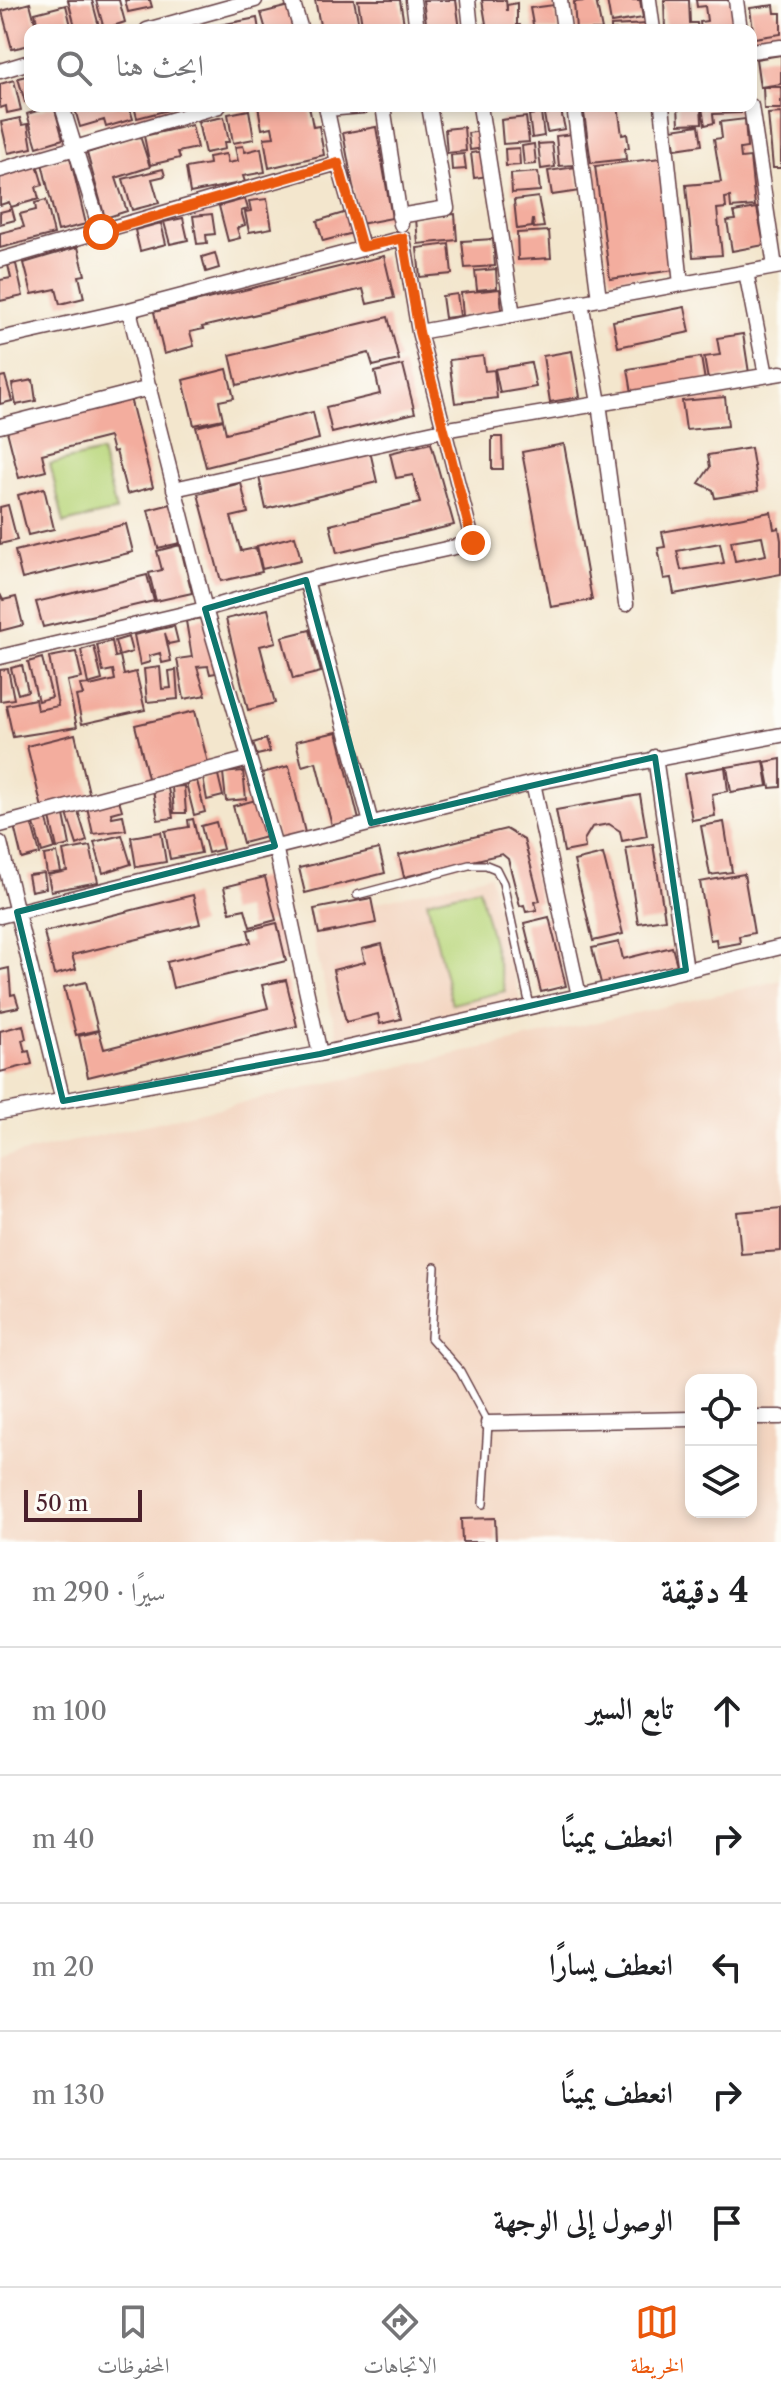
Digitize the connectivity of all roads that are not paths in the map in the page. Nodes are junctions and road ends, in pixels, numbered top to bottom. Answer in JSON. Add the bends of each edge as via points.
{"nodes":[{"id":1,"x":255,"y":0,"type":"edge"},
{"id":2,"x":292,"y":0,"type":"edge"},
{"id":3,"x":413,"y":0,"type":"edge"},
{"id":4,"x":468,"y":0,"type":"edge"},
{"id":5,"x":560,"y":0,"type":"edge"},
{"id":6,"x":649,"y":0,"type":"edge"},
{"id":7,"x":736,"y":0,"type":"edge"},
{"id":8,"x":169,"y":24,"type":"edge"},
{"id":9,"x":299,"y":24,"type":"edge"},
{"id":10,"x":416,"y":24,"type":"edge"},
{"id":11,"x":470,"y":24,"type":"edge"},
{"id":12,"x":563,"y":24,"type":"edge"},
{"id":13,"x":652,"y":24,"type":"edge"},
{"id":14,"x":739,"y":24,"type":"edge"},
{"id":15,"x":781,"y":47,"type":"edge"},
{"id":16,"x":757,"y":50,"type":"edge"},
{"id":17,"x":24,"y":64,"type":"edge"},
{"id":18,"x":0,"y":71,"type":"edge"},
{"id":19,"x":64,"y":112,"type":"edge"},
{"id":20,"x":199,"y":112,"type":"edge"},
{"id":21,"x":328,"y":112,"type":"edge"},
{"id":22,"x":384,"y":112,"type":"edge"},
{"id":23,"x":430,"y":112,"type":"edge"},
{"id":24,"x":481,"y":112,"type":"edge"},
{"id":25,"x":575,"y":112,"type":"edge"},
{"id":26,"x":663,"y":112,"type":"edge"},
{"id":27,"x":752,"y":112,"type":"edge"},
{"id":28,"x":77,"y":148,"type":"junction"},
{"id":29,"x":338,"y":163,"type":"junction"},
{"id":30,"x":0,"y":170,"type":"edge"},
{"id":31,"x":399,"y":216,"type":"junction"},
{"id":32,"x":101,"y":232,"type":"junction"},
{"id":33,"x":403,"y":238,"type":"junction"},
{"id":34,"x":362,"y":247,"type":"junction"},
{"id":35,"x":0,"y":260,"type":"edge"},
{"id":36,"x":778,"y":266,"type":"edge"},
{"id":37,"x":746,"y":272,"type":"junction"},
{"id":38,"x":681,"y":284,"type":"junction"},
{"id":39,"x":599,"y":299,"type":"junction"},
{"id":40,"x":581,"y":302,"type":"junction"},
{"id":41,"x":129,"y":310,"type":"junction"},
{"id":42,"x":513,"y":315,"type":"junction"},
{"id":43,"x":419,"y":332,"type":"junction"},
{"id":44,"x":0,"y":339,"type":"edge"},
{"id":45,"x":774,"y":374,"type":"edge"},
{"id":46,"x":150,"y":388,"type":"junction"},
{"id":47,"x":599,"y":403,"type":"junction"},
{"id":48,"x":0,"y":426,"type":"edge"},
{"id":49,"x":443,"y":430,"type":"junction"},
{"id":50,"x":174,"y":489,"type":"junction"},
{"id":51,"x":306,"y":580,"type":"junction"},
{"id":52,"x":626,"y":604,"type":"dead end"},
{"id":53,"x":205,"y":609,"type":"junction"},
{"id":54,"x":0,"y":657,"type":"edge"},
{"id":55,"x":781,"y":735,"type":"edge"},
{"id":56,"x":655,"y":757,"type":"junction"},
{"id":57,"x":249,"y":759,"type":"junction"},
{"id":58,"x":533,"y":783,"type":"junction"},
{"id":59,"x":371,"y":823,"type":"junction"},
{"id":60,"x":0,"y":825,"type":"edge"},
{"id":61,"x":0,"y":843,"type":"edge"},
{"id":62,"x":275,"y":846,"type":"junction"},
{"id":63,"x":357,"y":895,"type":"dead end"},
{"id":64,"x":17,"y":912,"type":"junction"},
{"id":65,"x":0,"y":916,"type":"edge"},
{"id":66,"x":781,"y":947,"type":"edge"},
{"id":67,"x":686,"y":970,"type":"junction"},
{"id":68,"x":579,"y":996,"type":"junction"},
{"id":69,"x":531,"y":1008,"type":"junction"},
{"id":70,"x":320,"y":1054,"type":"junction"},
{"id":71,"x":63,"y":1101,"type":"junction"},
{"id":72,"x":0,"y":1112,"type":"edge"},
{"id":73,"x":435,"y":1267,"type":"dead end"},
{"id":74,"x":757,"y":1417,"type":"edge"},
{"id":75,"x":781,"y":1417,"type":"edge"},
{"id":76,"x":685,"y":1419,"type":"edge"},
{"id":77,"x":488,"y":1423,"type":"junction"},
{"id":78,"x":483,"y":1504,"type":"dead end"}],
"edges":[{"from":1,"to":8,"type":"street"},
{"from":2,"to":9,"type":"street"},
{"from":3,"to":10,"type":"street"},
{"from":4,"to":11,"type":"street"},
{"from":5,"to":12,"type":"street"},
{"from":6,"to":13,"type":"street"},
{"from":7,"to":14,"type":"street"},
{"from":15,"to":16,"type":"street"},
{"from":17,"to":18,"type":"street"},
{"from":19,"to":28,"type":"street"},
{"from":20,"to":28,"type":"street"},
{"from":21,"to":29,"type":"street"},
{"from":22,"to":31,"type":"street"},
{"from":23,"to":31,"type":"street","via":[[447,208]]},
{"from":24,"to":42,"type":"street"},
{"from":25,"to":39,"type":"street"},
{"from":26,"to":38,"type":"street"},
{"from":27,"to":36,"type":"street"},
{"from":28,"to":30,"type":"street"},
{"from":28,"to":32,"type":"street"},
{"from":29,"to":32,"type":"street"},
{"from":29,"to":34,"type":"street"},
{"from":31,"to":33,"type":"street"},
{"from":32,"to":35,"type":"street"},
{"from":33,"to":34,"type":"street"},
{"from":33,"to":43,"type":"street"},
{"from":34,"to":41,"type":"street"},
{"from":36,"to":37,"type":"street"},
{"from":37,"to":38,"type":"street"},
{"from":37,"to":45,"type":"street"},
{"from":38,"to":39,"type":"street"},
{"from":39,"to":40,"type":"street"},
{"from":40,"to":42,"type":"street"},
{"from":40,"to":47,"type":"street"},
{"from":41,"to":44,"type":"street"},
{"from":41,"to":46,"type":"street"},
{"from":42,"to":43,"type":"street"},
{"from":43,"to":49,"type":"street"},
{"from":45,"to":47,"type":"street"},
{"from":46,"to":48,"type":"street"},
{"from":46,"to":50,"type":"street"},
{"from":47,"to":49,"type":"street"},
{"from":47,"to":52,"type":"street"},
{"from":49,"to":50,"type":"street"},
{"from":49,"to":51,"type":"street","via":[[473,543]]},
{"from":50,"to":53,"type":"street"},
{"from":51,"to":53,"type":"street"},
{"from":51,"to":59,"type":"street"},
{"from":53,"to":54,"type":"street"},
{"from":53,"to":57,"type":"street"},
{"from":55,"to":56,"type":"street"},
{"from":56,"to":58,"type":"street"},
{"from":56,"to":67,"type":"street"},
{"from":57,"to":60,"type":"street"},
{"from":57,"to":62,"type":"street"},
{"from":58,"to":59,"type":"street"},
{"from":58,"to":68,"type":"street"},
{"from":59,"to":62,"type":"street"},
{"from":61,"to":64,"type":"street"},
{"from":62,"to":64,"type":"street"},
{"from":62,"to":70,"type":"street"},
{"from":63,"to":69,"type":"lane","via":[[469,865],[496,869]]},
{"from":64,"to":65,"type":"street"},
{"from":64,"to":71,"type":"street"},
{"from":66,"to":67,"type":"street"},
{"from":67,"to":68,"type":"street"},
{"from":68,"to":69,"type":"street"},
{"from":69,"to":70,"type":"street"},
{"from":70,"to":71,"type":"street"},
{"from":71,"to":72,"type":"street"},
{"from":73,"to":77,"type":"lane","via":[[431,1338],[460,1371]]},
{"from":74,"to":75,"type":"street"},
{"from":76,"to":77,"type":"street"},
{"from":77,"to":78,"type":"lane"}]}
